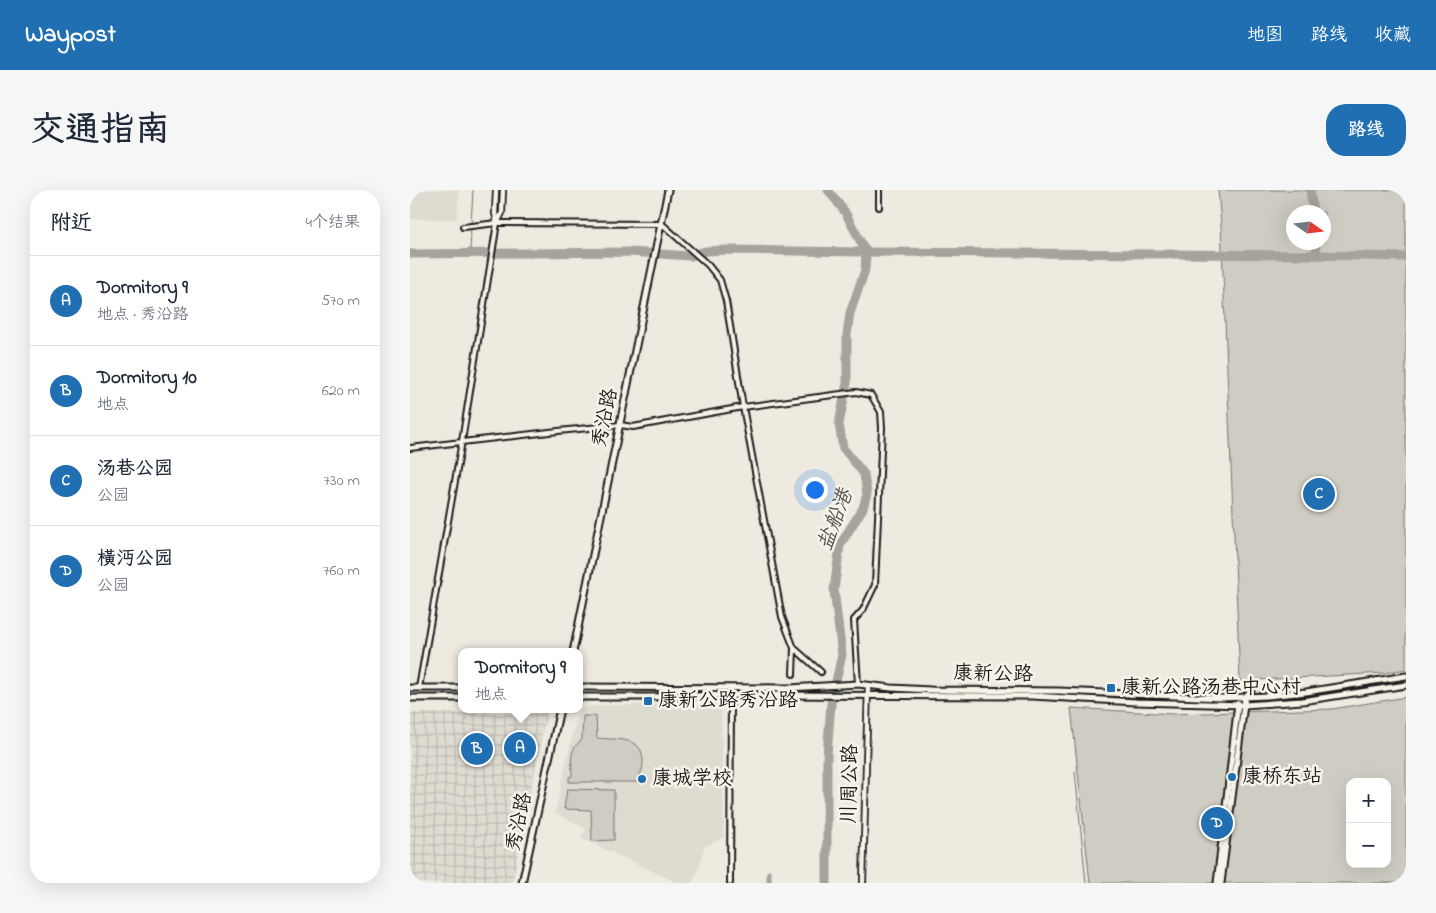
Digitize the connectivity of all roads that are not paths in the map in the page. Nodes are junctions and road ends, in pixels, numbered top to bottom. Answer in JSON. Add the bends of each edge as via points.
{"nodes":[{"id":1,"x":496,"y":190,"type":"edge"},
{"id":2,"x":503,"y":190,"type":"edge"},
{"id":3,"x":668,"y":190,"type":"edge"},
{"id":4,"x":879,"y":190,"type":"edge"},
{"id":5,"x":879,"y":207,"type":"dead end"},
{"id":6,"x":497,"y":224,"type":"junction"},
{"id":7,"x":662,"y":224,"type":"junction"},
{"id":8,"x":463,"y":227,"type":"dead end"},
{"id":9,"x":744,"y":407,"type":"junction"},
{"id":10,"x":620,"y":425,"type":"junction"},
{"id":11,"x":462,"y":441,"type":"junction"},
{"id":12,"x":410,"y":448,"type":"edge"},
{"id":13,"x":574,"y":648,"type":"edge"},
{"id":14,"x":794,"y":648,"type":"junction"},
{"id":15,"x":822,"y":672,"type":"dead end"},
{"id":16,"x":793,"y":674,"type":"dead end"},
{"id":17,"x":1406,"y":676,"type":"edge"},
{"id":18,"x":855,"y":685,"type":"junction"},
{"id":19,"x":868,"y":685,"type":"junction"},
{"id":20,"x":1406,"y":685,"type":"edge"},
{"id":21,"x":583,"y":687,"type":"edge"},
{"id":22,"x":410,"y":688,"type":"edge"},
{"id":23,"x":419,"y":688,"type":"junction"},
{"id":24,"x":458,"y":688,"type":"edge"},
{"id":25,"x":1251,"y":691,"type":"dead end"},
{"id":26,"x":731,"y":695,"type":"junction"},
{"id":27,"x":868,"y":696,"type":"junction"},
{"id":28,"x":583,"y":697,"type":"edge"},
{"id":29,"x":1242,"y":697,"type":"junction"},
{"id":30,"x":410,"y":698,"type":"edge"},
{"id":31,"x":458,"y":698,"type":"edge"},
{"id":32,"x":1241,"y":705,"type":"junction"},
{"id":33,"x":559,"y":713,"type":"edge"},
{"id":34,"x":522,"y":883,"type":"edge"},
{"id":35,"x":730,"y":883,"type":"edge"},
{"id":36,"x":863,"y":883,"type":"edge"},
{"id":37,"x":1216,"y":883,"type":"edge"},
{"id":38,"x":1221,"y":883,"type":"edge"}],
"edges":[{"from":1,"to":6,"type":"street"},
{"from":2,"to":6,"type":"street","via":[[502,213]]},
{"from":3,"to":7,"type":"main road","name":"秀沿路"},
{"from":4,"to":5,"type":"street"},
{"from":6,"to":7,"type":"street"},
{"from":6,"to":8,"type":"street"},
{"from":6,"to":11,"type":"street"},
{"from":7,"to":9,"type":"street","via":[[720,280]]},
{"from":7,"to":10,"type":"main road","name":"秀沿路"},
{"from":9,"to":10,"type":"street","via":[[632,427]]},
{"from":9,"to":14,"type":"street","via":[[782,617]]},
{"from":9,"to":18,"type":"street","via":[[856,392],[871,395],[880,412],[875,585],[864,610],[854,620]]},
{"from":10,"to":11,"type":"street"},
{"from":10,"to":13,"type":"main road","name":"秀沿路"},
{"from":11,"to":12,"type":"street"},
{"from":11,"to":23,"type":"street"},
{"from":14,"to":15,"type":"street"},
{"from":14,"to":16,"type":"street"},
{"from":17,"to":29,"type":"main road","name":"康新公路","via":[[1306,692]]},
{"from":18,"to":19,"type":"main road","name":"康新公路"},
{"from":18,"to":21,"type":"main road","name":"康新公路"},
{"from":19,"to":27,"type":"street","name":"川周公路"},
{"from":19,"to":29,"type":"main road","name":"康新公路"},
{"from":20,"to":32,"type":"main road","name":"康新公路","via":[[1302,701]]},
{"from":22,"to":23,"type":"main road"},
{"from":23,"to":24,"type":"main road"},
{"from":25,"to":29,"type":"main road"},
{"from":26,"to":27,"type":"main road","name":"康新公路"},
{"from":26,"to":28,"type":"main road","name":"康新公路"},
{"from":26,"to":35,"type":"street"},
{"from":27,"to":32,"type":"main road","name":"康新公路","via":[[1032,696]]},
{"from":27,"to":36,"type":"street","name":"川周公路"},
{"from":29,"to":32,"type":"main road"},
{"from":30,"to":31,"type":"main road"},
{"from":32,"to":37,"type":"main road"},
{"from":32,"to":38,"type":"main road"},
{"from":33,"to":34,"type":"main road","name":"秀沿路"}]}
